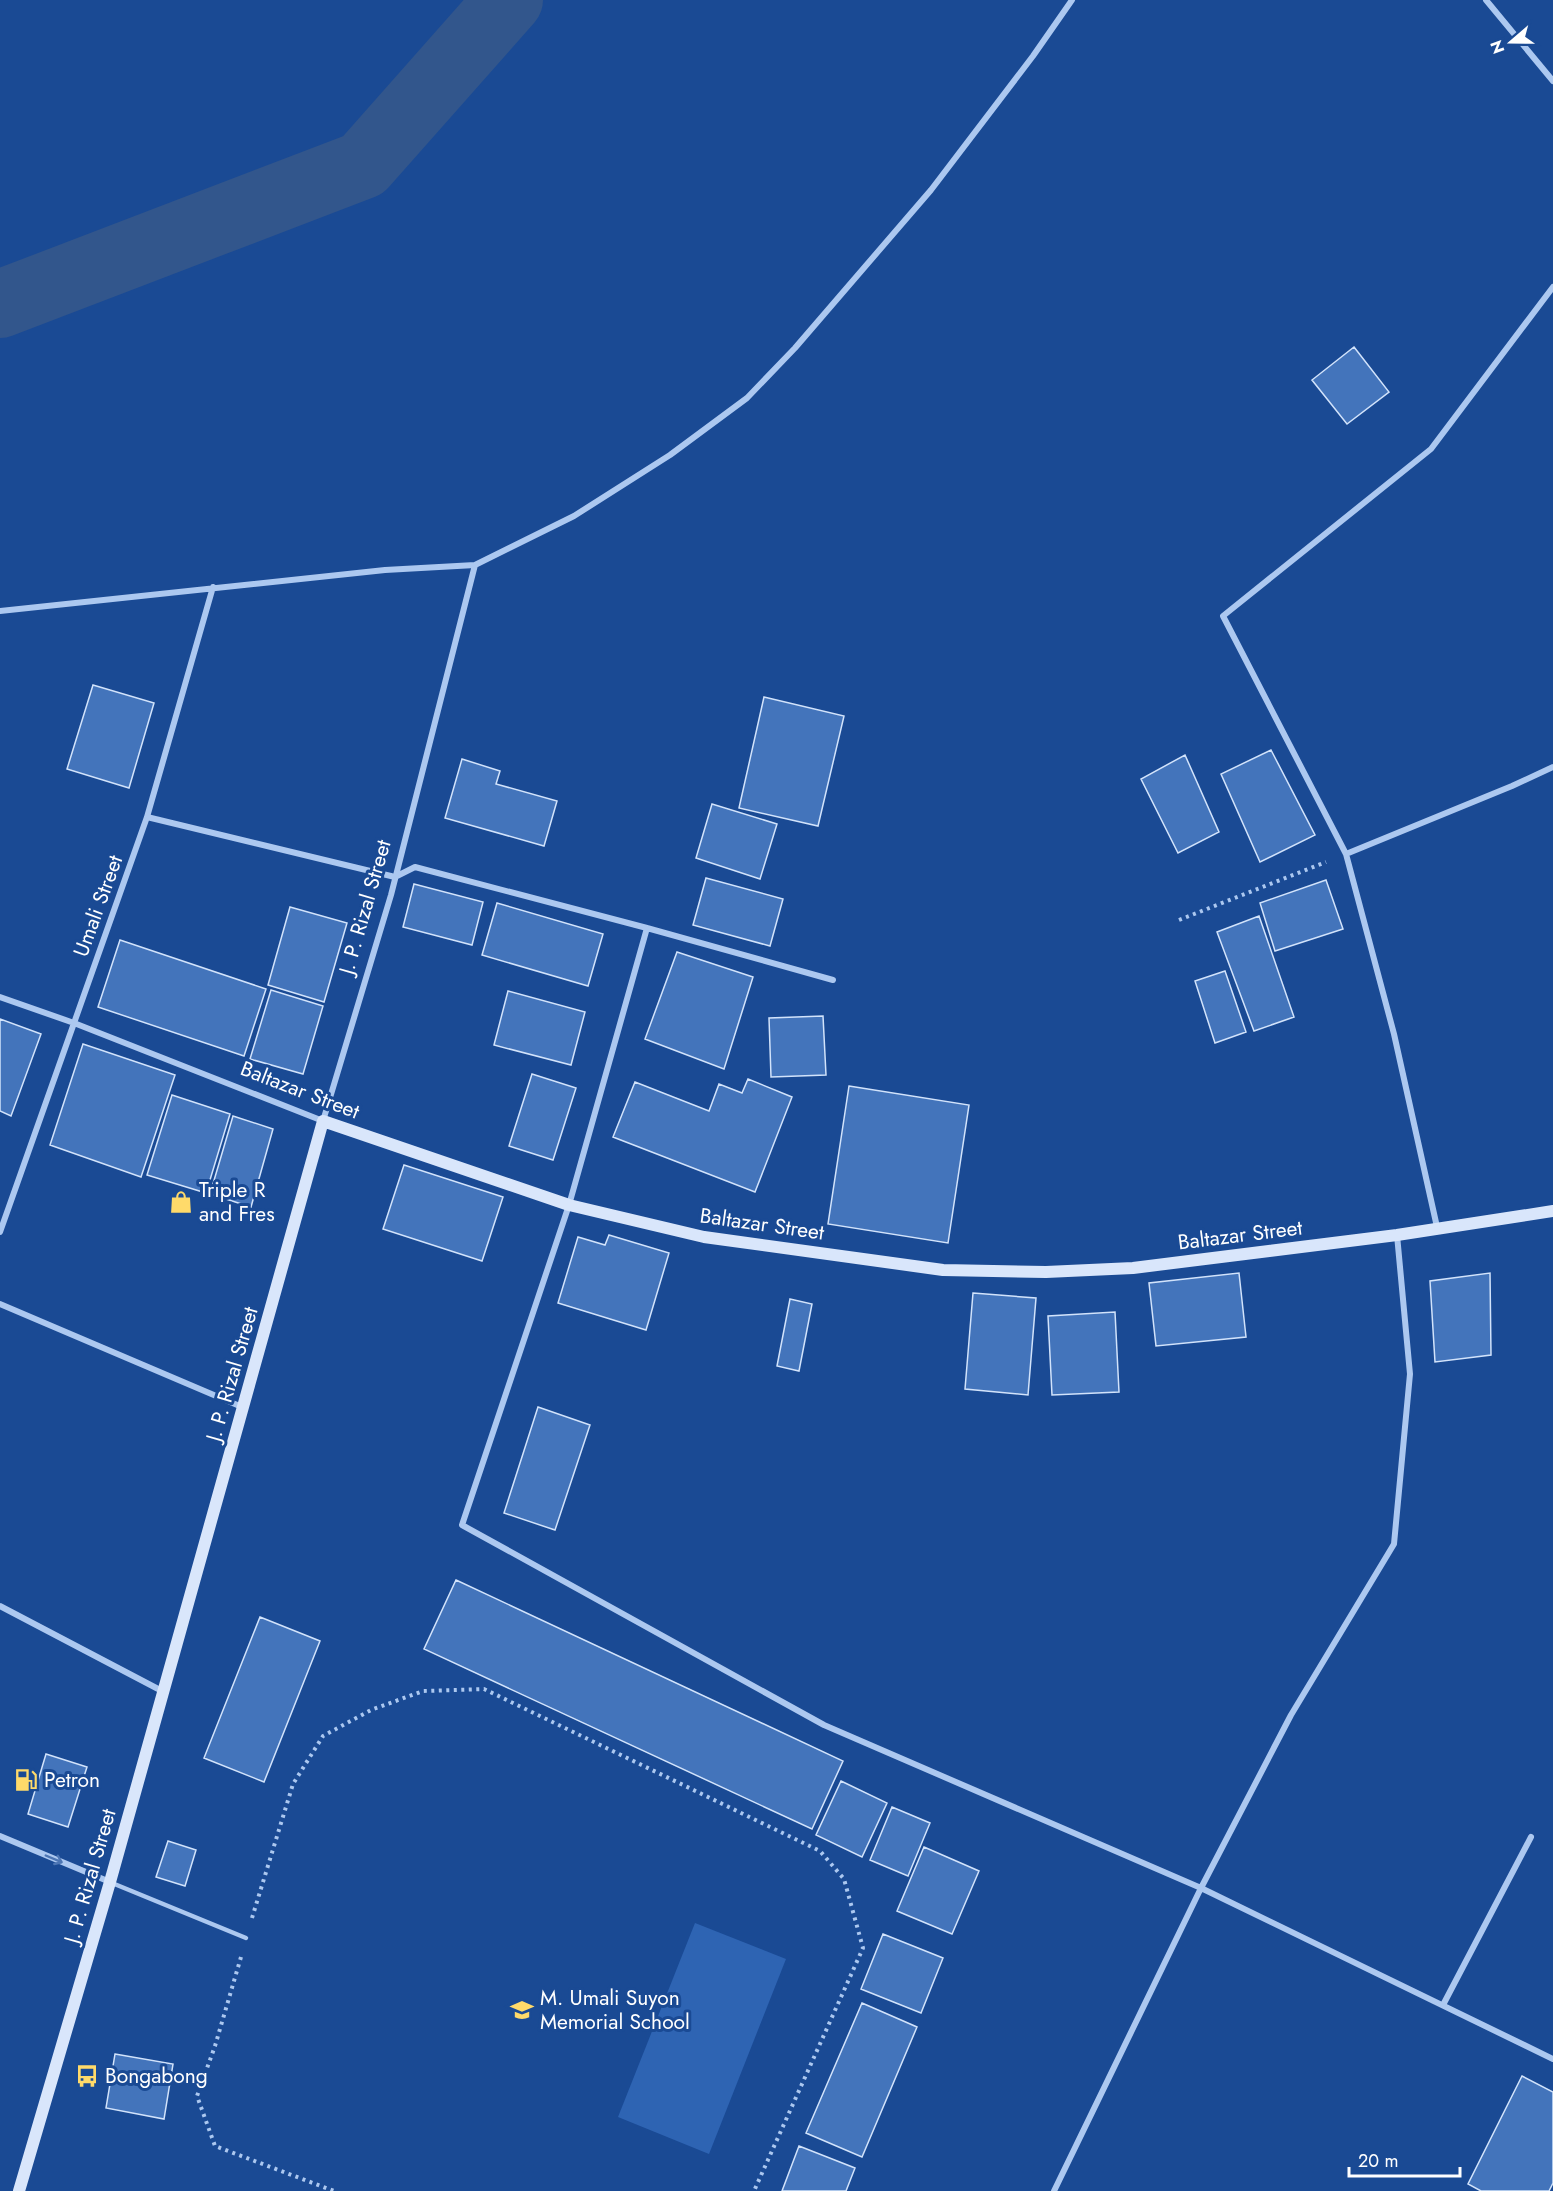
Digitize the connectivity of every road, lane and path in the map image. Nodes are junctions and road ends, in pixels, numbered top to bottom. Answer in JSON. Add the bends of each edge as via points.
{"nodes":[{"id":1,"x":1072,"y":0,"type":"edge"},
{"id":2,"x":1486,"y":0,"type":"edge"},
{"id":3,"x":1553,"y":81,"type":"edge"},
{"id":4,"x":1553,"y":287,"type":"edge"},
{"id":5,"x":475,"y":565,"type":"junction"},
{"id":6,"x":213,"y":587,"type":"junction"},
{"id":7,"x":0,"y":611,"type":"edge"},
{"id":8,"x":1553,"y":767,"type":"edge"},
{"id":9,"x":147,"y":817,"type":"junction"},
{"id":10,"x":1346,"y":854,"type":"junction"},
{"id":11,"x":395,"y":877,"type":"junction"},
{"id":12,"x":1179,"y":920,"type":"dead end"},
{"id":13,"x":647,"y":928,"type":"junction"},
{"id":14,"x":833,"y":980,"type":"dead end"},
{"id":15,"x":0,"y":998,"type":"edge"},
{"id":16,"x":74,"y":1023,"type":"junction"},
{"id":17,"x":323,"y":1122,"type":"junction"},
{"id":18,"x":569,"y":1205,"type":"junction"},
{"id":19,"x":1553,"y":1211,"type":"edge"},
{"id":20,"x":1437,"y":1227,"type":"junction"},
{"id":21,"x":0,"y":1232,"type":"edge"},
{"id":22,"x":1397,"y":1235,"type":"junction"},
{"id":23,"x":0,"y":1304,"type":"edge"},
{"id":24,"x":243,"y":1407,"type":"junction"},
{"id":25,"x":0,"y":1606,"type":"edge"},
{"id":26,"x":162,"y":1691,"type":"junction"},
{"id":27,"x":0,"y":1836,"type":"edge"},
{"id":28,"x":1530,"y":1837,"type":"dead end"},
{"id":29,"x":110,"y":1882,"type":"junction"},
{"id":30,"x":1201,"y":1888,"type":"junction"},
{"id":31,"x":246,"y":1938,"type":"junction"},
{"id":32,"x":1443,"y":2005,"type":"junction"},
{"id":33,"x":1553,"y":2059,"type":"edge"},
{"id":34,"x":19,"y":2191,"type":"edge"},
{"id":35,"x":334,"y":2191,"type":"edge"},
{"id":36,"x":754,"y":2191,"type":"edge"},
{"id":37,"x":1054,"y":2191,"type":"edge"}],
"edges":[{"from":1,"to":5,"type":"street","via":[[931,190],[747,398],[670,455],[574,516]]},
{"from":2,"to":3,"type":"street"},
{"from":4,"to":10,"type":"street","via":[[1431,449],[1223,616]]},
{"from":5,"to":6,"type":"street"},
{"from":5,"to":11,"type":"street","name":"J. P. Rizal Street"},
{"from":6,"to":7,"type":"street"},
{"from":6,"to":9,"type":"street","name":"Umali Street"},
{"from":8,"to":10,"type":"street"},
{"from":9,"to":11,"type":"street"},
{"from":9,"to":16,"type":"street","name":"Umali Street"},
{"from":10,"to":12,"type":"path"},
{"from":10,"to":20,"type":"street","via":[[1394,1034]]},
{"from":11,"to":13,"type":"street","via":[[415,867]]},
{"from":11,"to":17,"type":"street","name":"J. P. Rizal Street"},
{"from":13,"to":14,"type":"street"},
{"from":13,"to":18,"type":"street"},
{"from":15,"to":16,"type":"street","name":"Baltazar Street"},
{"from":16,"to":17,"type":"street","name":"Baltazar Street"},
{"from":16,"to":21,"type":"street","name":"Umali Street"},
{"from":17,"to":18,"type":"main road","name":"Baltazar Street"},
{"from":17,"to":24,"type":"main road","name":"J. P. Rizal Street"},
{"from":18,"to":22,"type":"main road","name":"Baltazar Street","via":[[704,1237],[943,1270],[1046,1272],[1133,1268]]},
{"from":18,"to":30,"type":"street","via":[[462,1525],[824,1725]]},
{"from":19,"to":20,"type":"main road","name":"Baltazar Street"},
{"from":20,"to":22,"type":"main road","name":"Baltazar Street"},
{"from":22,"to":30,"type":"street","via":[[1410,1374],[1394,1544],[1292,1715]]},
{"from":23,"to":24,"type":"street"},
{"from":24,"to":26,"type":"main road","name":"J. P. Rizal Street"},
{"from":25,"to":26,"type":"street"},
{"from":26,"to":29,"type":"main road","name":"J. P. Rizal Street"},
{"from":27,"to":29,"type":"street","one_way":true},
{"from":28,"to":32,"type":"street"},
{"from":29,"to":31,"type":"lane"},
{"from":29,"to":34,"type":"main road","name":"J. P. Rizal Street"},
{"from":30,"to":32,"type":"street"},
{"from":30,"to":37,"type":"street"},
{"from":31,"to":35,"type":"path","via":[[197,2096],[215,2146]]},
{"from":31,"to":36,"type":"path","via":[[293,1784],[323,1736],[370,1710],[423,1691],[484,1689],[820,1851],[844,1879],[863,1948]]},
{"from":32,"to":33,"type":"street"}]}
